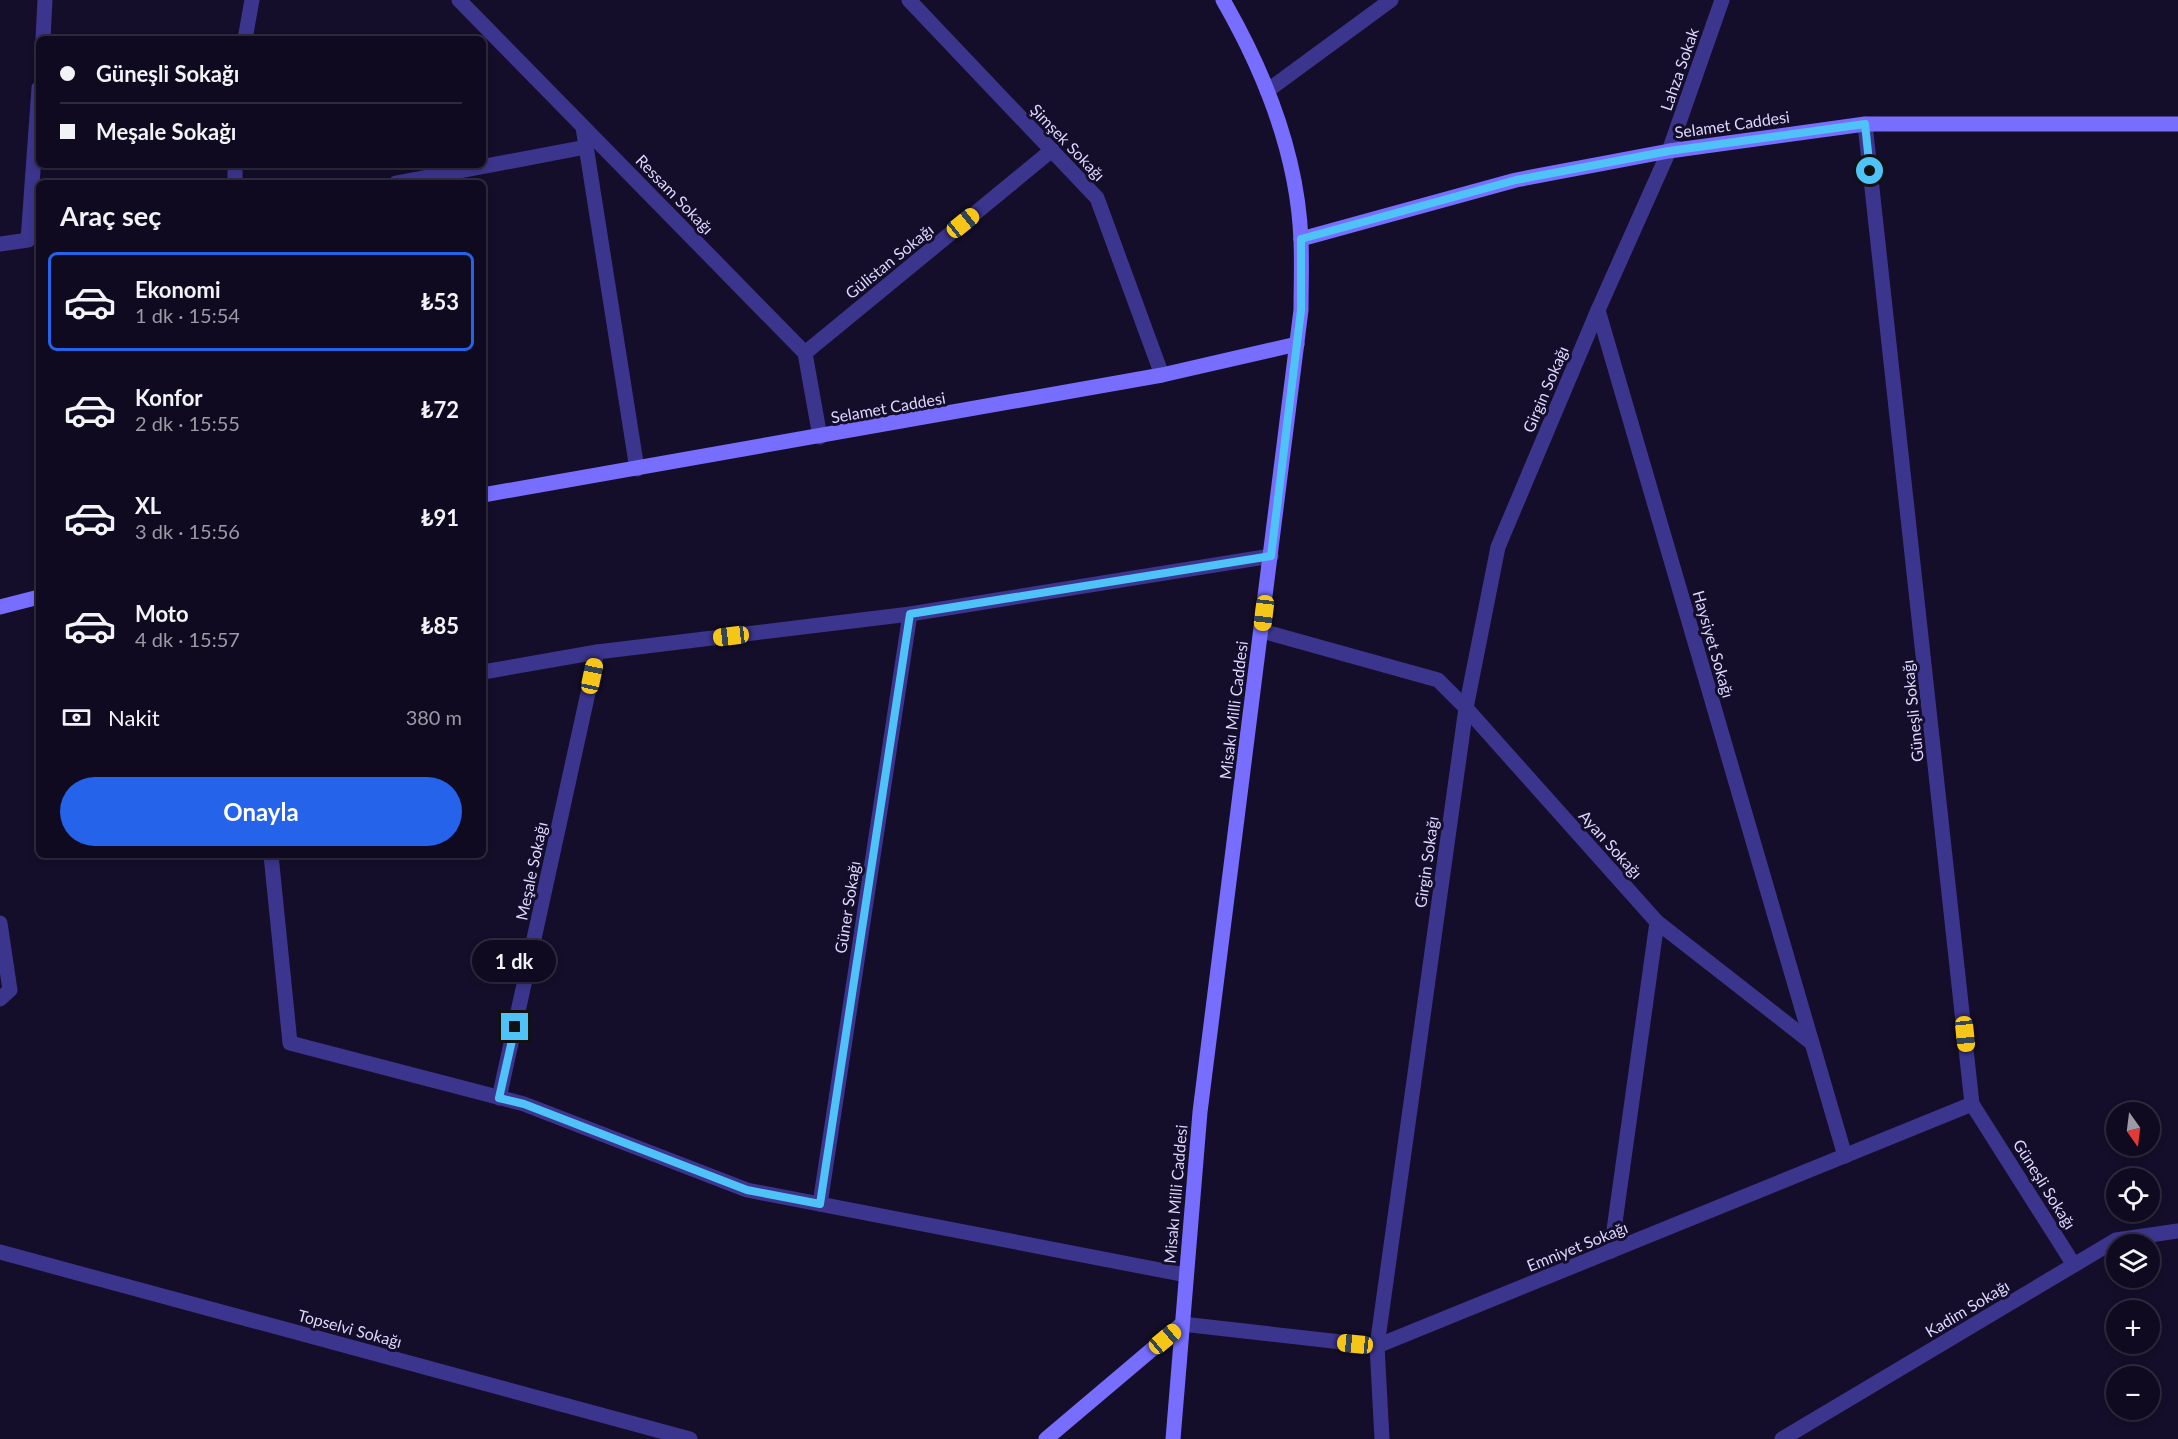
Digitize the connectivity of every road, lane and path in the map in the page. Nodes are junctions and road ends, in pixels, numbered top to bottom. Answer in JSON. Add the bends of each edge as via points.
{"nodes":[{"id":1,"x":45,"y":0,"type":"edge"},
{"id":2,"x":252,"y":0,"type":"edge"},
{"id":3,"x":459,"y":0,"type":"edge"},
{"id":4,"x":909,"y":0,"type":"edge"},
{"id":5,"x":1222,"y":0,"type":"edge"},
{"id":6,"x":1391,"y":0,"type":"edge"},
{"id":7,"x":1722,"y":0,"type":"edge"},
{"id":8,"x":43,"y":36,"type":"edge"},
{"id":9,"x":246,"y":36,"type":"edge"},
{"id":10,"x":1267,"y":91,"type":"junction"},
{"id":11,"x":1865,"y":124,"type":"junction"},
{"id":12,"x":2178,"y":124,"type":"edge"},
{"id":13,"x":584,"y":127,"type":"junction"},
{"id":14,"x":36,"y":129,"type":"edge"},
{"id":15,"x":586,"y":147,"type":"junction"},
{"id":16,"x":1052,"y":150,"type":"junction"},
{"id":17,"x":1669,"y":151,"type":"junction"},
{"id":18,"x":486,"y":166,"type":"edge"},
{"id":19,"x":475,"y":168,"type":"edge"},
{"id":20,"x":412,"y":180,"type":"edge"},
{"id":21,"x":1301,"y":239,"type":"junction"},
{"id":22,"x":0,"y":244,"type":"edge"},
{"id":23,"x":1598,"y":310,"type":"junction"},
{"id":24,"x":1297,"y":344,"type":"junction"},
{"id":25,"x":805,"y":353,"type":"junction"},
{"id":26,"x":1162,"y":375,"type":"junction"},
{"id":27,"x":820,"y":437,"type":"junction"},
{"id":28,"x":636,"y":469,"type":"junction"},
{"id":29,"x":486,"y":494,"type":"edge"},
{"id":30,"x":1271,"y":556,"type":"junction"},
{"id":31,"x":36,"y":598,"type":"edge"},
{"id":32,"x":0,"y":607,"type":"edge"},
{"id":33,"x":910,"y":614,"type":"junction"},
{"id":34,"x":1262,"y":631,"type":"junction"},
{"id":35,"x":597,"y":652,"type":"junction"},
{"id":36,"x":486,"y":671,"type":"edge"},
{"id":37,"x":1466,"y":708,"type":"junction"},
{"id":38,"x":271,"y":858,"type":"edge"},
{"id":39,"x":1657,"y":922,"type":"junction"},
{"id":40,"x":0,"y":923,"type":"edge"},
{"id":41,"x":0,"y":999,"type":"edge"},
{"id":42,"x":1812,"y":1043,"type":"junction"},
{"id":43,"x":499,"y":1098,"type":"junction"},
{"id":44,"x":1972,"y":1104,"type":"junction"},
{"id":45,"x":1845,"y":1156,"type":"junction"},
{"id":46,"x":820,"y":1204,"type":"junction"},
{"id":47,"x":2178,"y":1231,"type":"edge"},
{"id":48,"x":1611,"y":1251,"type":"junction"},
{"id":49,"x":0,"y":1252,"type":"edge"},
{"id":50,"x":2074,"y":1265,"type":"junction"},
{"id":51,"x":1186,"y":1275,"type":"junction"},
{"id":52,"x":1182,"y":1324,"type":"junction"},
{"id":53,"x":1377,"y":1346,"type":"junction"},
{"id":54,"x":690,"y":1439,"type":"edge"},
{"id":55,"x":1046,"y":1439,"type":"edge"},
{"id":56,"x":1173,"y":1439,"type":"edge"},
{"id":57,"x":1382,"y":1439,"type":"edge"},
{"id":58,"x":1782,"y":1439,"type":"edge"}],
"edges":[{"from":1,"to":8,"type":"street"},
{"from":2,"to":9,"type":"street"},
{"from":3,"to":13,"type":"street","name":"Ressam Sokağı"},
{"from":4,"to":16,"type":"street","name":"Şimşek Sokağı"},
{"from":5,"to":10,"type":"street","name":"Misakı Milli Caddesi"},
{"from":6,"to":10,"type":"street"},
{"from":7,"to":17,"type":"street","name":"Lahza Sokak"},
{"from":10,"to":21,"type":"street","name":"Misakı Milli Caddesi","via":[[1292,175]]},
{"from":11,"to":12,"type":"street","name":"Selamet Caddesi"},
{"from":11,"to":17,"type":"street","name":"Selamet Caddesi"},
{"from":11,"to":44,"type":"street","name":"Güneşli Sokağı"},
{"from":13,"to":15,"type":"street"},
{"from":13,"to":25,"type":"street","name":"Ressam Sokağı"},
{"from":14,"to":22,"type":"street","via":[[28,240]]},
{"from":15,"to":18,"type":"street"},
{"from":15,"to":28,"type":"street"},
{"from":16,"to":25,"type":"street","name":"Gülistan Sokağı"},
{"from":16,"to":26,"type":"street","name":"Şimşek Sokağı","via":[[1097,198]]},
{"from":17,"to":21,"type":"street","name":"Selamet Caddesi","via":[[1516,180]]},
{"from":17,"to":23,"type":"street"},
{"from":19,"to":20,"type":"street"},
{"from":21,"to":24,"type":"street","name":"Misakı Milli Caddesi"},
{"from":23,"to":37,"type":"street","name":"Girgin Sokağı","via":[[1498,548]]},
{"from":23,"to":42,"type":"street","name":"Haysiyet Sokağı"},
{"from":24,"to":26,"type":"street","name":"Selamet Caddesi"},
{"from":24,"to":30,"type":"street","name":"Misakı Milli Caddesi"},
{"from":25,"to":27,"type":"street"},
{"from":26,"to":27,"type":"street","name":"Selamet Caddesi"},
{"from":27,"to":28,"type":"street","name":"Selamet Caddesi"},
{"from":28,"to":29,"type":"street","name":"Selamet Caddesi"},
{"from":30,"to":33,"type":"street"},
{"from":30,"to":34,"type":"street","name":"Misakı Milli Caddesi"},
{"from":31,"to":32,"type":"street"},
{"from":33,"to":35,"type":"street"},
{"from":33,"to":46,"type":"street","name":"Güner Sokağı"},
{"from":34,"to":37,"type":"street","name":"Ayan Sokağı","via":[[1438,680]]},
{"from":34,"to":51,"type":"street","name":"Misakı Milli Caddesi","via":[[1200,1112]]},
{"from":35,"to":36,"type":"street"},
{"from":35,"to":43,"type":"street","name":"Meşale Sokağı"},
{"from":37,"to":39,"type":"street","name":"Ayan Sokağı"},
{"from":37,"to":53,"type":"street","name":"Girgin Sokağı"},
{"from":38,"to":43,"type":"street","via":[[290,1043]]},
{"from":39,"to":42,"type":"street","name":"Ayan Sokağı"},
{"from":39,"to":48,"type":"street"},
{"from":40,"to":41,"type":"street","via":[[10,990]]},
{"from":42,"to":45,"type":"street","name":"Haysiyet Sokağı"},
{"from":43,"to":46,"type":"street","via":[[535,1108],[747,1190]]},
{"from":44,"to":45,"type":"street","name":"Emniyet Sokağı"},
{"from":44,"to":50,"type":"street","name":"Güneşli Sokağı"},
{"from":45,"to":48,"type":"street","name":"Emniyet Sokağı"},
{"from":46,"to":51,"type":"street"},
{"from":47,"to":50,"type":"street","name":"Kadim Sokağı","via":[[2116,1240]]},
{"from":48,"to":53,"type":"street","name":"Emniyet Sokağı"},
{"from":49,"to":54,"type":"street","name":"Topselvi Sokağı"},
{"from":50,"to":58,"type":"street","name":"Kadim Sokağı"},
{"from":51,"to":52,"type":"street","name":"Misakı Milli Caddesi"},
{"from":52,"to":53,"type":"street","name":"Emniyet Sokağı"},
{"from":52,"to":55,"type":"street"},
{"from":52,"to":56,"type":"street","name":"Misakı Milli Caddesi"},
{"from":53,"to":57,"type":"street","name":"Girgin Sokağı"}]}
